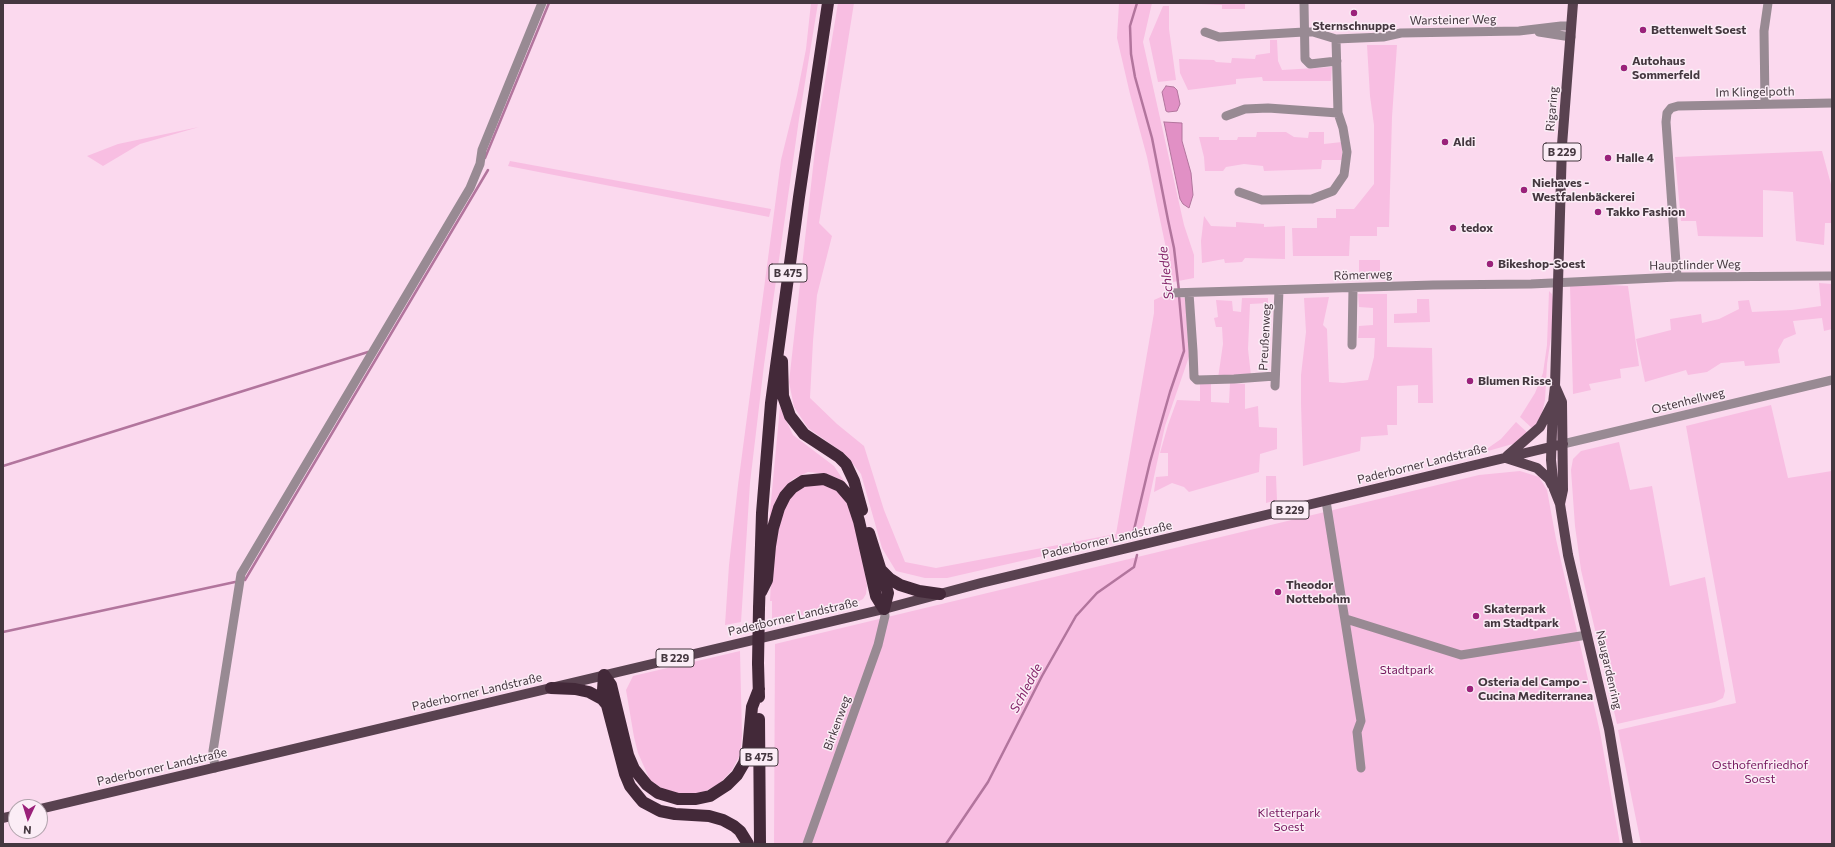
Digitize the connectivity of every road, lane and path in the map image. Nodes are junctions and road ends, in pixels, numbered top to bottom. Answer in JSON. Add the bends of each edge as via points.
{"nodes":[{"id":1,"x":542,"y":3,"type":"edge"},
{"id":2,"x":828,"y":3,"type":"edge"},
{"id":3,"x":1304,"y":3,"type":"edge"},
{"id":4,"x":1573,"y":3,"type":"edge"},
{"id":5,"x":1768,"y":3,"type":"edge"},
{"id":6,"x":1571,"y":26,"type":"junction"},
{"id":7,"x":1532,"y":30,"type":"junction"},
{"id":8,"x":1205,"y":32,"type":"dead end"},
{"id":9,"x":1304,"y":32,"type":"junction"},
{"id":10,"x":1571,"y":37,"type":"junction"},
{"id":11,"x":1336,"y":39,"type":"junction"},
{"id":12,"x":1337,"y":61,"type":"junction"},
{"id":13,"x":1832,"y":102,"type":"edge"},
{"id":14,"x":1765,"y":104,"type":"junction"},
{"id":15,"x":1338,"y":113,"type":"junction"},
{"id":16,"x":1226,"y":116,"type":"dead end"},
{"id":17,"x":1239,"y":192,"type":"dead end"},
{"id":18,"x":1832,"y":276,"type":"edge"},
{"id":19,"x":1677,"y":277,"type":"junction"},
{"id":20,"x":1558,"y":282,"type":"junction"},
{"id":21,"x":1353,"y":288,"type":"junction"},
{"id":22,"x":1279,"y":290,"type":"junction"},
{"id":23,"x":1170,"y":293,"type":"dead end"},
{"id":24,"x":1189,"y":293,"type":"junction"},
{"id":25,"x":1352,"y":345,"type":"dead end"},
{"id":26,"x":778,"y":350,"type":"junction"},
{"id":27,"x":1275,"y":376,"type":"junction"},
{"id":28,"x":1832,"y":380,"type":"edge"},
{"id":29,"x":1275,"y":386,"type":"dead end"},
{"id":30,"x":1555,"y":386,"type":"junction"},
{"id":31,"x":1553,"y":403,"type":"junction"},
{"id":32,"x":1563,"y":444,"type":"junction"},
{"id":33,"x":1550,"y":447,"type":"junction"},
{"id":34,"x":1506,"y":458,"type":"junction"},
{"id":35,"x":1554,"y":489,"type":"junction"},
{"id":36,"x":1326,"y":501,"type":"junction"},
{"id":37,"x":1560,"y":504,"type":"junction"},
{"id":38,"x":881,"y":569,"type":"junction"},
{"id":39,"x":940,"y":594,"type":"junction"},
{"id":40,"x":759,"y":596,"type":"junction"},
{"id":41,"x":884,"y":609,"type":"junction"},
{"id":42,"x":1346,"y":619,"type":"junction"},
{"id":43,"x":1587,"y":635,"type":"junction"},
{"id":44,"x":604,"y":675,"type":"junction"},
{"id":45,"x":551,"y":688,"type":"junction"},
{"id":46,"x":759,"y":689,"type":"junction"},
{"id":47,"x":608,"y":707,"type":"junction"},
{"id":48,"x":215,"y":768,"type":"junction"},
{"id":49,"x":1361,"y":768,"type":"dead end"},
{"id":50,"x":48,"y":807,"type":"edge"},
{"id":51,"x":748,"y":844,"type":"edge"},
{"id":52,"x":760,"y":844,"type":"edge"},
{"id":53,"x":807,"y":844,"type":"edge"},
{"id":54,"x":1628,"y":844,"type":"edge"}],
"edges":[{"from":1,"to":48,"type":"street","via":[[482,150],[480,164],[470,188],[241,574],[213,751]]},
{"from":2,"to":26,"type":"highway","number":"B 475"},
{"from":3,"to":9,"type":"street"},
{"from":4,"to":6,"type":"main road","name":"Rigaring","number":"B 229"},
{"from":5,"to":14,"type":"street","via":[[1764,31]]},
{"from":6,"to":7,"type":"street","name":"Warsteiner Weg"},
{"from":6,"to":10,"type":"main road","name":"Rigaring","number":"B 229"},
{"from":7,"to":10,"type":"street","name":"Warsteiner Weg"},
{"from":7,"to":11,"type":"street","name":"Warsteiner Weg","via":[[1401,33],[1383,37]]},
{"from":8,"to":9,"type":"street","name":"Warsteiner Weg","via":[[1219,37]]},
{"from":9,"to":11,"type":"street","name":"Warsteiner Weg"},
{"from":9,"to":12,"type":"street","via":[[1305,59],[1310,64]]},
{"from":10,"to":20,"type":"main road","name":"Rigaring","number":"B 229","via":[[1562,145]]},
{"from":11,"to":12,"type":"street"},
{"from":12,"to":15,"type":"street"},
{"from":13,"to":14,"type":"street","name":"Im Klingelpoth"},
{"from":14,"to":19,"type":"street","name":"Im Klingelpoth","via":[[1678,106],[1671,108],[1667,113]]},
{"from":15,"to":16,"type":"street","via":[[1268,108],[1245,109]]},
{"from":15,"to":17,"type":"street","via":[[1347,152],[1344,175],[1334,191],[1312,199],[1262,200]]},
{"from":18,"to":19,"type":"street","name":"Hauptlinder Weg"},
{"from":19,"to":20,"type":"street","name":"Hauptlinder Weg"},
{"from":20,"to":21,"type":"street","name":"Römerweg"},
{"from":20,"to":30,"type":"main road","name":"Rigaring","number":"B 229"},
{"from":21,"to":22,"type":"street","name":"Römerweg"},
{"from":21,"to":25,"type":"street"},
{"from":22,"to":24,"type":"street","name":"Römerweg"},
{"from":22,"to":27,"type":"street","name":"Preußenweg"},
{"from":23,"to":24,"type":"street","name":"Römerweg"},
{"from":24,"to":27,"type":"street","via":[[1196,380]]},
{"from":26,"to":38,"type":"highway","via":[[783,364],[784,401],[790,416],[804,434],[839,457],[848,468]]},
{"from":26,"to":40,"type":"highway","number":"B 475","via":[[764,479]]},
{"from":27,"to":29,"type":"street","name":"Preußenweg"},
{"from":28,"to":32,"type":"street","name":"Ostenhellweg"},
{"from":30,"to":31,"type":"main road","name":"Rigaring","number":"B 229"},
{"from":30,"to":32,"type":"main road","name":"Rigaring","number":"B 229","via":[[1562,402]]},
{"from":31,"to":33,"type":"main road","name":"Rigaring","number":"B 229"},
{"from":31,"to":34,"type":"main road","via":[[1540,427]]},
{"from":32,"to":33,"type":"main road","name":"Ostenhellweg","number":"B 229"},
{"from":32,"to":37,"type":"main road","name":"Naugardenring","via":[[1564,490]]},
{"from":33,"to":34,"type":"main road","name":"Paderborner Landstraße","number":"B 229"},
{"from":33,"to":35,"type":"main road","name":"Naugardenring"},
{"from":34,"to":35,"type":"main road","via":[[1537,468],[1549,479]]},
{"from":34,"to":36,"type":"main road","name":"Paderborner Landstraße","number":"B 229"},
{"from":35,"to":37,"type":"main road","name":"Naugardenring"},
{"from":36,"to":39,"type":"main road","name":"Paderborner Landstraße","number":"B 229"},
{"from":36,"to":42,"type":"street"},
{"from":37,"to":43,"type":"main road","name":"Naugardenring","via":[[1568,555]]},
{"from":38,"to":39,"type":"highway","via":[[900,585],[919,592]]},
{"from":38,"to":41,"type":"highway","via":[[888,593]]},
{"from":39,"to":41,"type":"main road","name":"Paderborner Landstraße","number":"B 229"},
{"from":40,"to":41,"type":"highway","via":[[767,580],[771,539],[782,502],[798,483],[824,479],[840,486],[852,500],[876,596]]},
{"from":40,"to":46,"type":"highway","number":"B 475","bridge":true},
{"from":41,"to":44,"type":"main road","name":"Paderborner Landstraße","number":"B 229"},
{"from":41,"to":53,"type":"street","name":"Birkenweg","via":[[885,616],[878,645]]},
{"from":42,"to":43,"type":"street","via":[[1461,655]]},
{"from":42,"to":49,"type":"street","via":[[1361,721],[1358,732]]},
{"from":43,"to":54,"type":"main road","name":"Naugardenring","via":[[1609,729]]},
{"from":44,"to":45,"type":"main road","name":"Paderborner Landstraße"},
{"from":44,"to":46,"type":"highway","via":[[612,685],[628,755],[634,769],[652,789],[664,796],[678,799],[690,800],[710,796],[737,775],[744,764],[748,749],[752,708]]},
{"from":44,"to":47,"type":"highway","via":[[603,690]]},
{"from":45,"to":47,"type":"highway","via":[[588,692],[602,699]]},
{"from":45,"to":48,"type":"main road","name":"Paderborner Landstraße"},
{"from":46,"to":52,"type":"highway","number":"B 475"},
{"from":47,"to":51,"type":"highway","via":[[627,780],[643,802],[667,813],[705,815],[723,820],[740,831]]},
{"from":48,"to":50,"type":"main road","name":"Paderborner Landstraße"}]}
